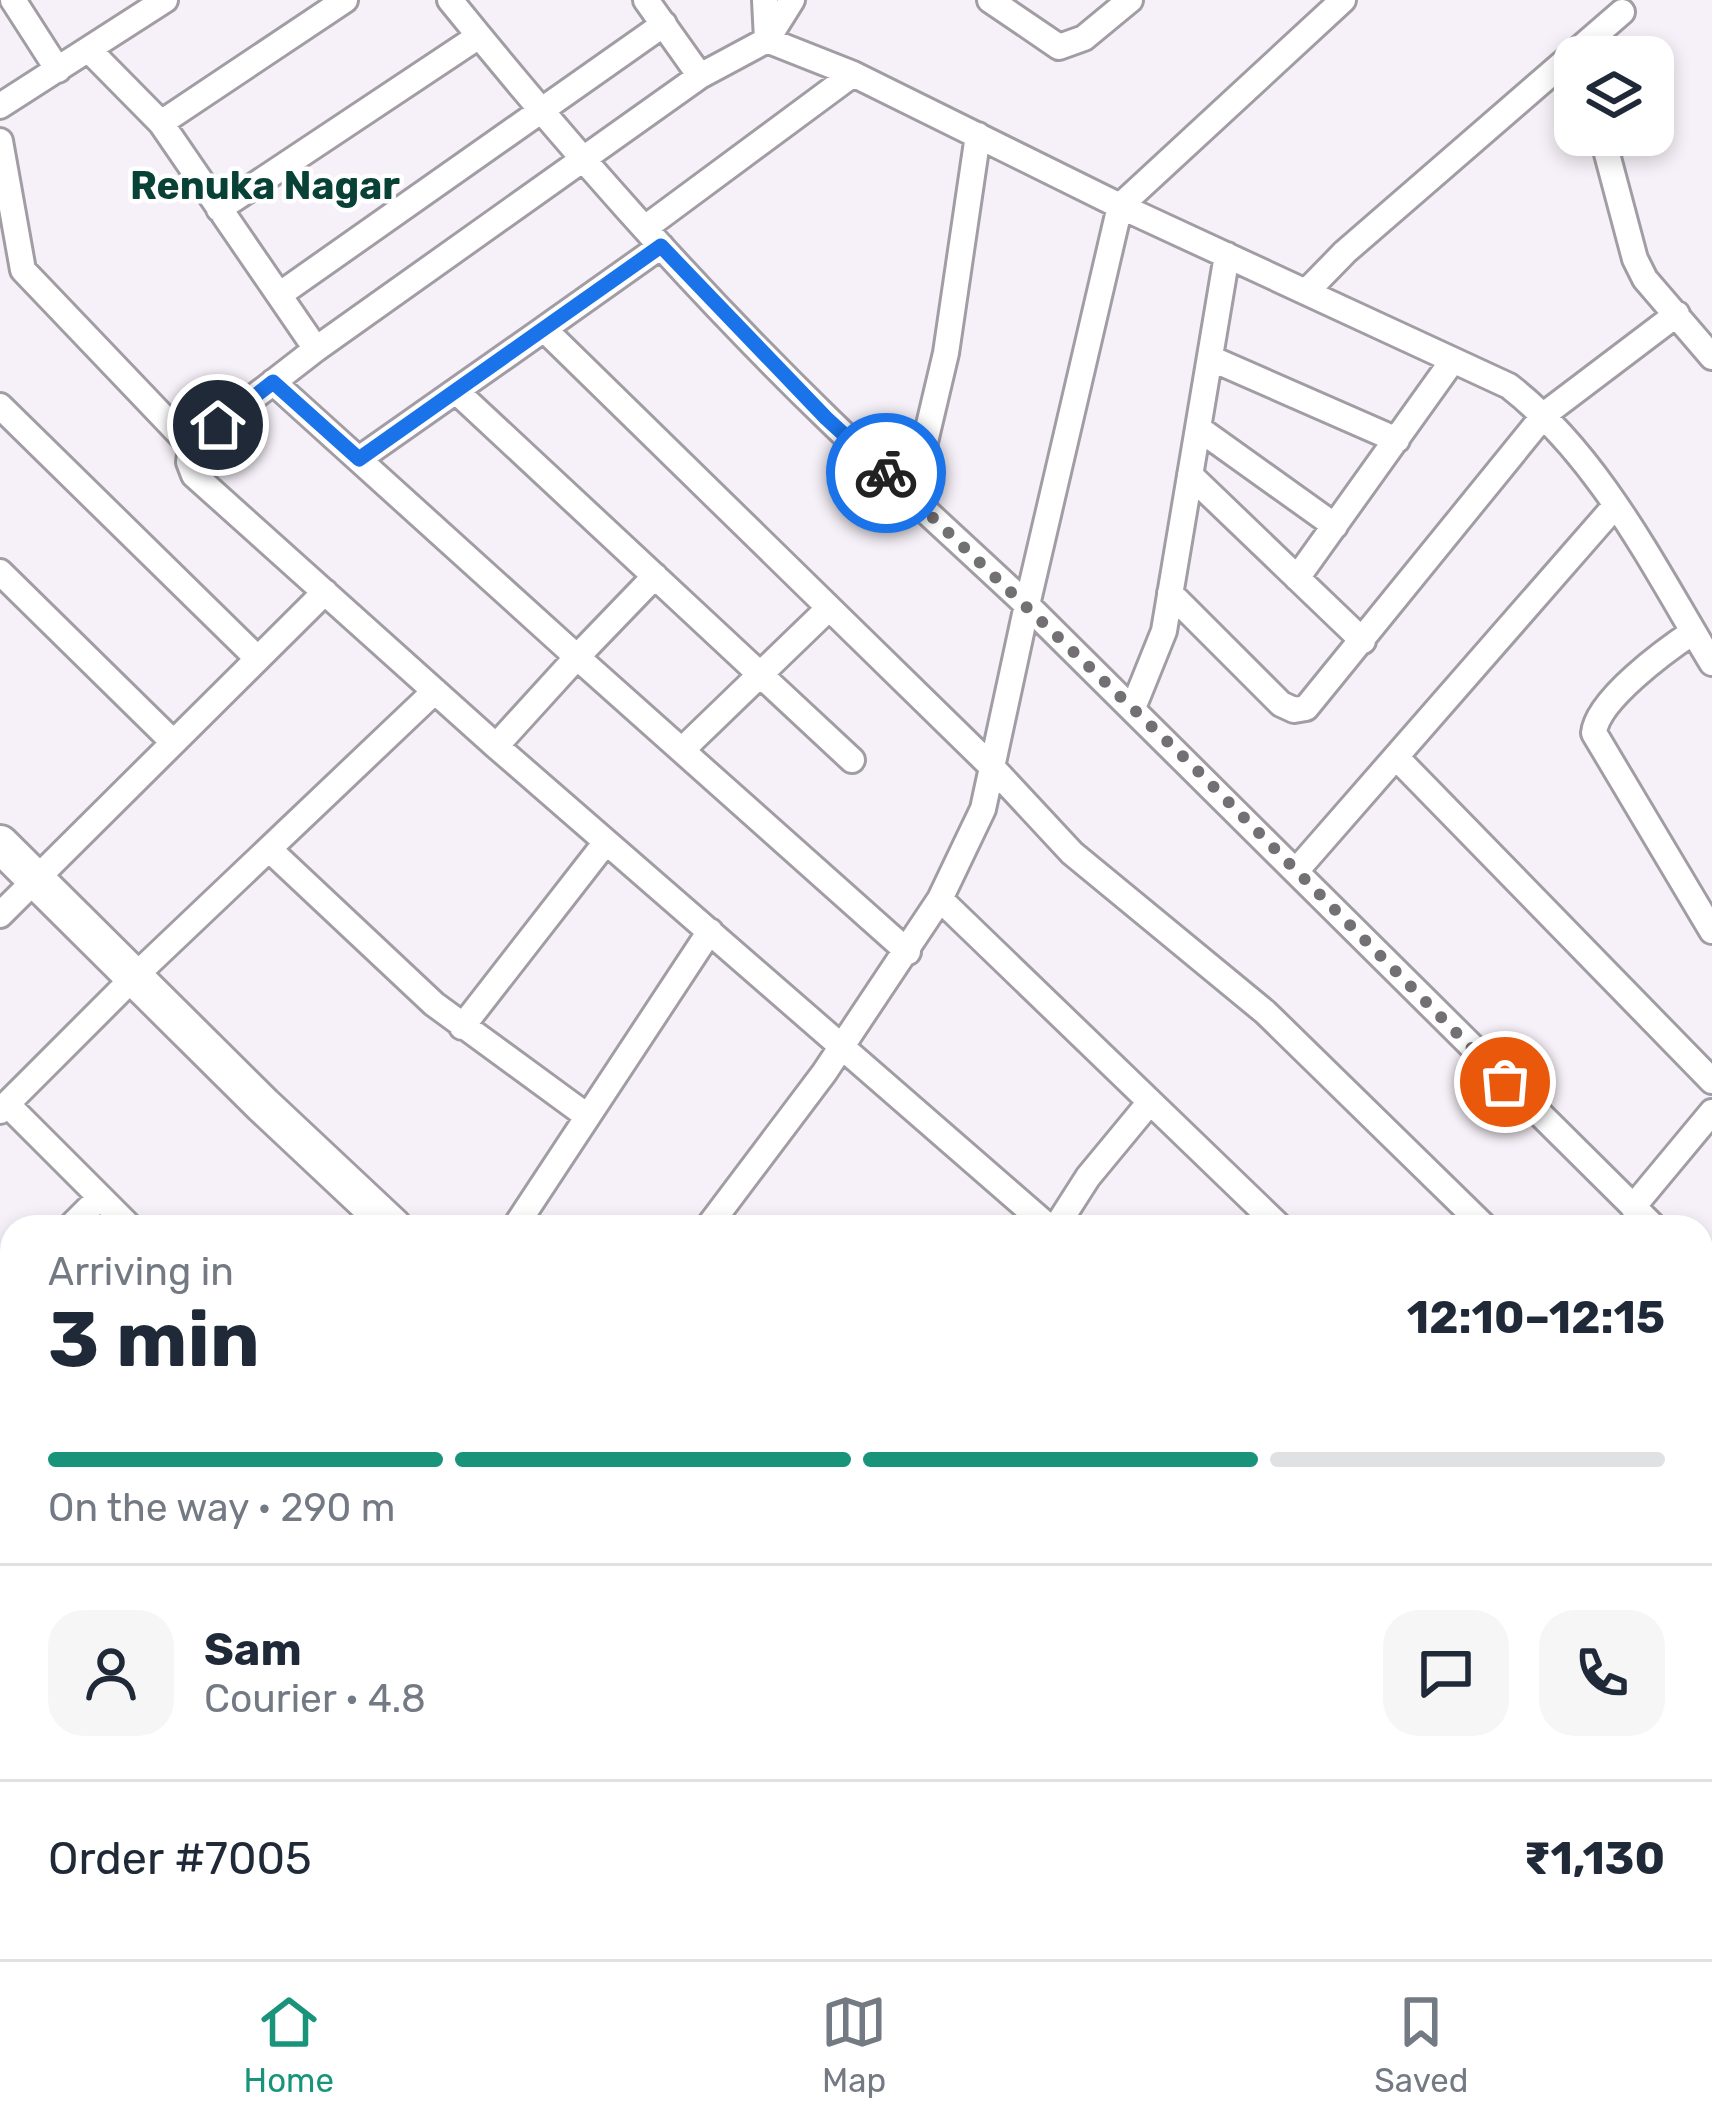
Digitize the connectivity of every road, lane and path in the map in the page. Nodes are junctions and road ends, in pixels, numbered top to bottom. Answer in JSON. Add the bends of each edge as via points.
{"nodes":[{"id":1,"x":13,"y":0,"type":"edge"},
{"id":2,"x":165,"y":0,"type":"edge"},
{"id":3,"x":345,"y":0,"type":"edge"},
{"id":4,"x":450,"y":0,"type":"edge"},
{"id":5,"x":646,"y":0,"type":"edge"},
{"id":6,"x":765,"y":0,"type":"edge"},
{"id":7,"x":792,"y":0,"type":"edge"},
{"id":8,"x":990,"y":0,"type":"edge"},
{"id":9,"x":1130,"y":0,"type":"edge"},
{"id":10,"x":1343,"y":0,"type":"edge"},
{"id":11,"x":1622,"y":12,"type":"dead end"},
{"id":12,"x":664,"y":24,"type":"junction"},
{"id":13,"x":479,"y":36,"type":"junction"},
{"id":14,"x":1598,"y":36,"type":"edge"},
{"id":15,"x":767,"y":40,"type":"junction"},
{"id":16,"x":90,"y":50,"type":"junction"},
{"id":17,"x":58,"y":70,"type":"junction"},
{"id":18,"x":853,"y":74,"type":"junction"},
{"id":19,"x":700,"y":76,"type":"junction"},
{"id":20,"x":1554,"y":76,"type":"edge"},
{"id":21,"x":0,"y":106,"type":"edge"},
{"id":22,"x":542,"y":112,"type":"junction"},
{"id":23,"x":161,"y":123,"type":"junction"},
{"id":24,"x":978,"y":135,"type":"junction"},
{"id":25,"x":0,"y":141,"type":"edge"},
{"id":26,"x":1608,"y":156,"type":"edge"},
{"id":27,"x":585,"y":160,"type":"junction"},
{"id":28,"x":1120,"y":206,"type":"junction"},
{"id":29,"x":218,"y":209,"type":"junction"},
{"id":30,"x":653,"y":237,"type":"junction"},
{"id":31,"x":1227,"y":255,"type":"junction"},
{"id":32,"x":12,"y":276,"type":"edge"},
{"id":33,"x":1306,"y":292,"type":"junction"},
{"id":34,"x":278,"y":295,"type":"junction"},
{"id":35,"x":1676,"y":314,"type":"junction"},
{"id":36,"x":544,"y":329,"type":"junction"},
{"id":37,"x":316,"y":349,"type":"junction"},
{"id":38,"x":1712,"y":357,"type":"edge"},
{"id":39,"x":1210,"y":358,"type":"junction"},
{"id":40,"x":1454,"y":360,"type":"junction"},
{"id":41,"x":273,"y":382,"type":"junction"},
{"id":42,"x":456,"y":391,"type":"junction"},
{"id":43,"x":0,"y":406,"type":"edge"},
{"id":44,"x":1545,"y":414,"type":"junction"},
{"id":45,"x":1198,"y":428,"type":"junction"},
{"id":46,"x":1396,"y":440,"type":"junction"},
{"id":47,"x":191,"y":446,"type":"junction"},
{"id":48,"x":359,"y":459,"type":"junction"},
{"id":49,"x":1190,"y":476,"type":"junction"},
{"id":50,"x":913,"y":497,"type":"junction"},
{"id":51,"x":1616,"y":506,"type":"junction"},
{"id":52,"x":1335,"y":526,"type":"junction"},
{"id":53,"x":0,"y":572,"type":"edge"},
{"id":54,"x":655,"y":576,"type":"junction"},
{"id":55,"x":1297,"y":578,"type":"junction"},
{"id":56,"x":325,"y":592,"type":"junction"},
{"id":57,"x":1170,"y":593,"type":"junction"},
{"id":58,"x":1027,"y":605,"type":"junction"},
{"id":59,"x":829,"y":608,"type":"junction"},
{"id":60,"x":1693,"y":632,"type":"junction"},
{"id":61,"x":1363,"y":641,"type":"junction"},
{"id":62,"x":577,"y":657,"type":"junction"},
{"id":63,"x":256,"y":658,"type":"junction"},
{"id":64,"x":1712,"y":662,"type":"edge"},
{"id":65,"x":760,"y":674,"type":"junction"},
{"id":66,"x":435,"y":691,"type":"junction"},
{"id":67,"x":1133,"y":708,"type":"junction"},
{"id":68,"x":173,"y":742,"type":"junction"},
{"id":69,"x":496,"y":746,"type":"junction"},
{"id":70,"x":682,"y":750,"type":"junction"},
{"id":71,"x":1396,"y":757,"type":"junction"},
{"id":72,"x":852,"y":760,"type":"dead end"},
{"id":73,"x":992,"y":767,"type":"junction"},
{"id":74,"x":606,"y":842,"type":"junction"},
{"id":75,"x":0,"y":844,"type":"edge"},
{"id":76,"x":270,"y":850,"type":"junction"},
{"id":77,"x":1296,"y":871,"type":"junction"},
{"id":78,"x":36,"y":880,"type":"junction"},
{"id":79,"x":940,"y":899,"type":"junction"},
{"id":80,"x":0,"y":915,"type":"edge"},
{"id":81,"x":1712,"y":931,"type":"edge"},
{"id":82,"x":710,"y":932,"type":"junction"},
{"id":83,"x":908,"y":952,"type":"junction"},
{"id":84,"x":134,"y":976,"type":"junction"},
{"id":85,"x":462,"y":1027,"type":"junction"},
{"id":86,"x":841,"y":1045,"type":"junction"},
{"id":87,"x":1712,"y":1081,"type":"edge"},
{"id":88,"x":1150,"y":1102,"type":"junction"},
{"id":89,"x":3,"y":1107,"type":"edge"},
{"id":90,"x":1712,"y":1112,"type":"edge"},
{"id":91,"x":587,"y":1116,"type":"junction"},
{"id":92,"x":100,"y":1197,"type":"junction"},
{"id":93,"x":1633,"y":1207,"type":"junction"},
{"id":94,"x":82,"y":1215,"type":"edge"},
{"id":95,"x":118,"y":1215,"type":"edge"},
{"id":96,"x":380,"y":1215,"type":"edge"},
{"id":97,"x":523,"y":1215,"type":"edge"},
{"id":98,"x":717,"y":1215,"type":"edge"},
{"id":99,"x":1038,"y":1215,"type":"edge"},
{"id":100,"x":1061,"y":1215,"type":"edge"},
{"id":101,"x":1268,"y":1215,"type":"edge"},
{"id":102,"x":1470,"y":1215,"type":"edge"},
{"id":103,"x":1641,"y":1215,"type":"edge"}],
"edges":[{"from":1,"to":17,"type":"street"},
{"from":2,"to":16,"type":"street"},
{"from":3,"to":23,"type":"street"},
{"from":4,"to":13,"type":"street"},
{"from":5,"to":12,"type":"street"},
{"from":6,"to":15,"type":"street"},
{"from":7,"to":15,"type":"street"},
{"from":8,"to":9,"type":"street","via":[[1059,47],[1084,38]]},
{"from":10,"to":28,"type":"street"},
{"from":11,"to":14,"type":"street"},
{"from":12,"to":19,"type":"street"},
{"from":12,"to":22,"type":"street"},
{"from":13,"to":22,"type":"street"},
{"from":13,"to":29,"type":"street"},
{"from":15,"to":18,"type":"street"},
{"from":15,"to":19,"type":"street"},
{"from":16,"to":17,"type":"street"},
{"from":16,"to":23,"type":"street"},
{"from":17,"to":21,"type":"street"},
{"from":18,"to":24,"type":"street"},
{"from":18,"to":30,"type":"street"},
{"from":19,"to":27,"type":"street"},
{"from":20,"to":33,"type":"street"},
{"from":22,"to":27,"type":"street"},
{"from":22,"to":34,"type":"street"},
{"from":23,"to":29,"type":"street"},
{"from":24,"to":28,"type":"street"},
{"from":24,"to":50,"type":"street","via":[[946,353]]},
{"from":25,"to":32,"type":"street"},
{"from":26,"to":35,"type":"street","via":[[1635,259]]},
{"from":27,"to":30,"type":"street"},
{"from":27,"to":37,"type":"street"},
{"from":28,"to":31,"type":"street"},
{"from":28,"to":58,"type":"street"},
{"from":29,"to":34,"type":"street"},
{"from":30,"to":36,"type":"street"},
{"from":30,"to":50,"type":"street"},
{"from":31,"to":33,"type":"street"},
{"from":31,"to":39,"type":"street"},
{"from":32,"to":47,"type":"street"},
{"from":33,"to":40,"type":"street"},
{"from":34,"to":37,"type":"street"},
{"from":35,"to":38,"type":"street"},
{"from":35,"to":44,"type":"street"},
{"from":36,"to":42,"type":"street"},
{"from":36,"to":59,"type":"street"},
{"from":37,"to":41,"type":"street"},
{"from":39,"to":45,"type":"street"},
{"from":39,"to":46,"type":"street"},
{"from":40,"to":44,"type":"street"},
{"from":40,"to":46,"type":"street"},
{"from":41,"to":47,"type":"street"},
{"from":41,"to":48,"type":"street"},
{"from":42,"to":48,"type":"street"},
{"from":42,"to":54,"type":"street"},
{"from":43,"to":63,"type":"street"},
{"from":44,"to":51,"type":"street"},
{"from":44,"to":61,"type":"street"},
{"from":45,"to":49,"type":"street"},
{"from":45,"to":52,"type":"street"},
{"from":46,"to":52,"type":"street"},
{"from":47,"to":56,"type":"street","via":[[194,475]]},
{"from":48,"to":62,"type":"street"},
{"from":49,"to":55,"type":"street"},
{"from":49,"to":57,"type":"street"},
{"from":50,"to":58,"type":"street"},
{"from":51,"to":60,"type":"street"},
{"from":51,"to":71,"type":"street"},
{"from":52,"to":55,"type":"street"},
{"from":53,"to":68,"type":"street"},
{"from":54,"to":62,"type":"street"},
{"from":54,"to":65,"type":"street"},
{"from":55,"to":61,"type":"street"},
{"from":56,"to":63,"type":"street"},
{"from":56,"to":66,"type":"street"},
{"from":57,"to":61,"type":"street","via":[[1294,710],[1316,700]]},
{"from":57,"to":67,"type":"street"},
{"from":58,"to":67,"type":"street"},
{"from":58,"to":73,"type":"street"},
{"from":59,"to":65,"type":"street"},
{"from":59,"to":73,"type":"street"},
{"from":60,"to":64,"type":"street"},
{"from":60,"to":81,"type":"street","via":[[1646,667],[1600,715],[1594,733]]},
{"from":62,"to":69,"type":"street"},
{"from":62,"to":70,"type":"street"},
{"from":63,"to":68,"type":"street"},
{"from":65,"to":70,"type":"street"},
{"from":65,"to":72,"type":"street"},
{"from":66,"to":69,"type":"street"},
{"from":66,"to":76,"type":"street"},
{"from":67,"to":77,"type":"street"},
{"from":68,"to":78,"type":"street"},
{"from":69,"to":74,"type":"street"},
{"from":70,"to":83,"type":"street"},
{"from":71,"to":77,"type":"street"},
{"from":71,"to":87,"type":"street"},
{"from":73,"to":79,"type":"street","via":[[983,809]]},
{"from":73,"to":102,"type":"street","via":[[1072,853],[1265,1012]]},
{"from":74,"to":82,"type":"street"},
{"from":74,"to":85,"type":"street"},
{"from":75,"to":78,"type":"main road"},
{"from":76,"to":84,"type":"street"},
{"from":76,"to":85,"type":"street"},
{"from":77,"to":93,"type":"street"},
{"from":78,"to":80,"type":"street"},
{"from":78,"to":84,"type":"main road"},
{"from":79,"to":83,"type":"street"},
{"from":79,"to":88,"type":"street"},
{"from":82,"to":86,"type":"street"},
{"from":82,"to":91,"type":"street"},
{"from":83,"to":86,"type":"street"},
{"from":84,"to":89,"type":"street"},
{"from":84,"to":96,"type":"main road"},
{"from":85,"to":91,"type":"street"},
{"from":86,"to":98,"type":"street"},
{"from":86,"to":99,"type":"street"},
{"from":88,"to":100,"type":"street"},
{"from":88,"to":101,"type":"street"},
{"from":89,"to":92,"type":"street"},
{"from":90,"to":93,"type":"street"},
{"from":91,"to":97,"type":"street"},
{"from":92,"to":94,"type":"street"},
{"from":92,"to":95,"type":"street"},
{"from":93,"to":103,"type":"street"}]}
